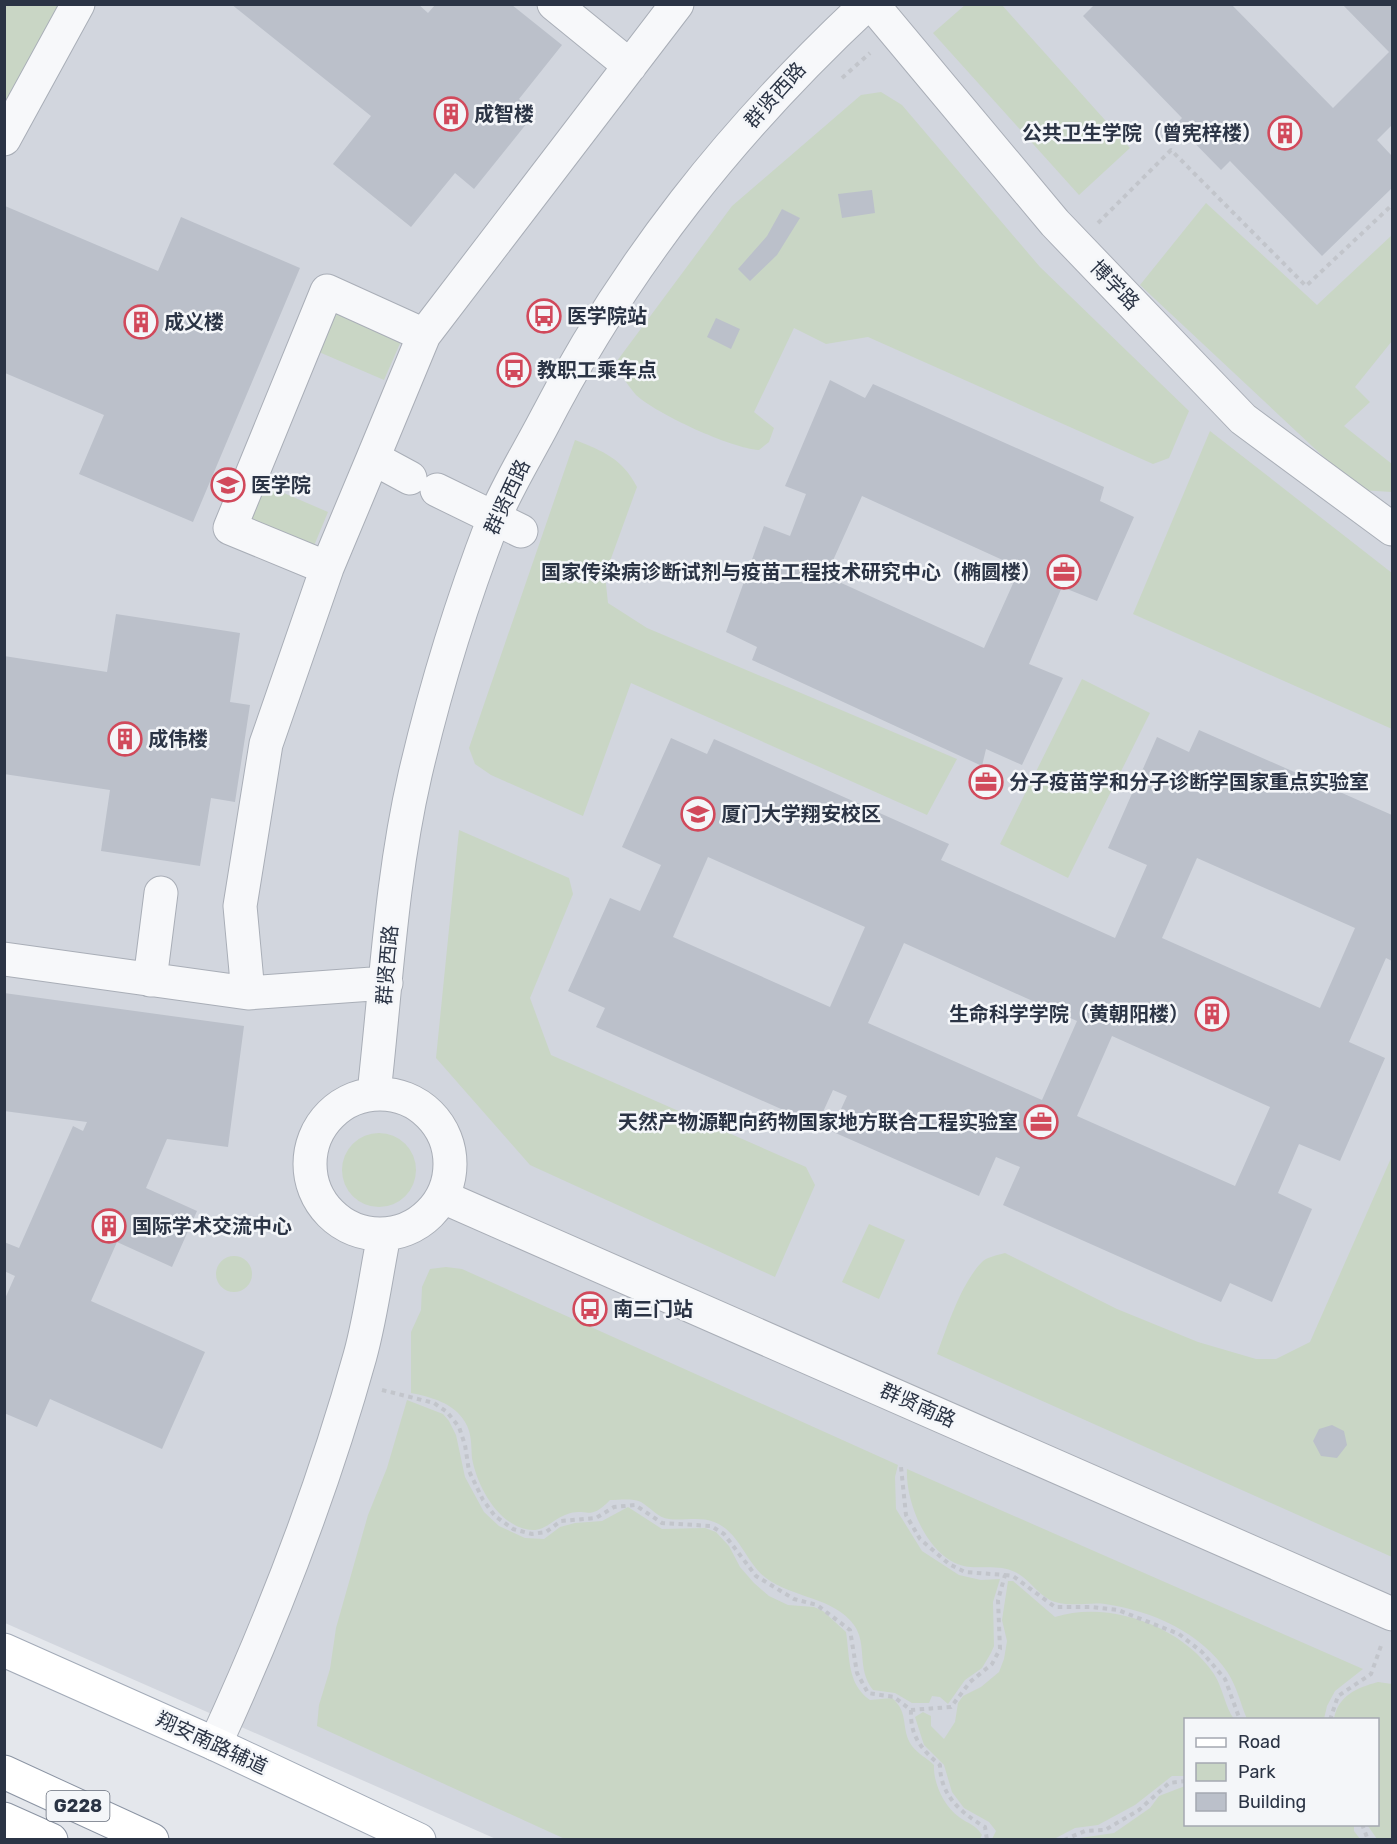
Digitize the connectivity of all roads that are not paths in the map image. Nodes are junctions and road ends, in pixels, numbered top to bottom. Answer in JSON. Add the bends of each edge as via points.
{"nodes":[{"id":1,"x":78,"y":4,"type":"edge"},
{"id":2,"x":554,"y":4,"type":"edge"},
{"id":3,"x":677,"y":4,"type":"edge"},
{"id":4,"x":867,"y":4,"type":"edge"},
{"id":5,"x":872,"y":4,"type":"edge"},
{"id":6,"x":630,"y":66,"type":"junction"},
{"id":7,"x":4,"y":139,"type":"edge"},
{"id":8,"x":424,"y":335,"type":"junction"},
{"id":9,"x":373,"y":458,"type":"junction"},
{"id":10,"x":507,"y":525,"type":"junction"},
{"id":11,"x":1392,"y":529,"type":"edge"},
{"id":12,"x":327,"y":568,"type":"junction"},
{"id":13,"x":161,"y":893,"type":"dead end"},
{"id":14,"x":4,"y":959,"type":"edge"},
{"id":15,"x":150,"y":980,"type":"junction"},
{"id":16,"x":386,"y":983,"type":"junction"},
{"id":17,"x":248,"y":993,"type":"junction"},
{"id":18,"x":375,"y":1093,"type":"junction"},
{"id":19,"x":443,"y":1197,"type":"junction"},
{"id":20,"x":384,"y":1235,"type":"junction"},
{"id":21,"x":1392,"y":1613,"type":"edge"},
{"id":22,"x":4,"y":1650,"type":"edge"},
{"id":23,"x":215,"y":1744,"type":"junction"},
{"id":24,"x":4,"y":1772,"type":"edge"},
{"id":25,"x":4,"y":1819,"type":"edge"},
{"id":26,"x":51,"y":1839,"type":"edge"},
{"id":27,"x":152,"y":1839,"type":"edge"},
{"id":28,"x":419,"y":1839,"type":"edge"}],
"edges":[{"from":1,"to":7,"type":"street"},
{"from":2,"to":6,"type":"street"},
{"from":3,"to":6,"type":"street"},
{"from":4,"to":10,"type":"street","name":"群贤西路","via":[[809,58],[720,156],[646,251],[577,357]]},
{"from":5,"to":11,"type":"street","name":"博学路","via":[[1076,245],[1243,419]]},
{"from":6,"to":8,"type":"street"},
{"from":8,"to":9,"type":"street"},
{"from":8,"to":12,"type":"street","via":[[327,291],[230,528]]},
{"from":9,"to":10,"type":"street"},
{"from":9,"to":12,"type":"street"},
{"from":10,"to":16,"type":"street","name":"群贤西路","via":[[444,664],[415,776],[395,882]]},
{"from":12,"to":17,"type":"street","via":[[266,744],[240,906]]},
{"from":13,"to":15,"type":"street"},
{"from":14,"to":15,"type":"street"},
{"from":15,"to":17,"type":"street"},
{"from":16,"to":17,"type":"street"},
{"from":16,"to":18,"type":"street","name":"群贤西路"},
{"from":18,"to":19,"type":"street","via":[[403,1097],[435,1119],[447,1140],[451,1165]]},
{"from":18,"to":20,"type":"street","via":[[350,1099],[332,1111],[317,1130],[309,1162],[312,1187],[332,1217],[353,1230]]},
{"from":19,"to":20,"type":"street","via":[[428,1217],[408,1229]]},
{"from":19,"to":21,"type":"street","name":"群贤南路"},
{"from":20,"to":23,"type":"street","via":[[361,1354],[318,1496]]},
{"from":22,"to":23,"type":"main road","name":"翔安南路辅道"},
{"from":23,"to":28,"type":"main road","name":"翔安南路辅道"},
{"from":24,"to":27,"type":"main road","number":"G228"},
{"from":25,"to":26,"type":"main road","number":"G228"}]}
